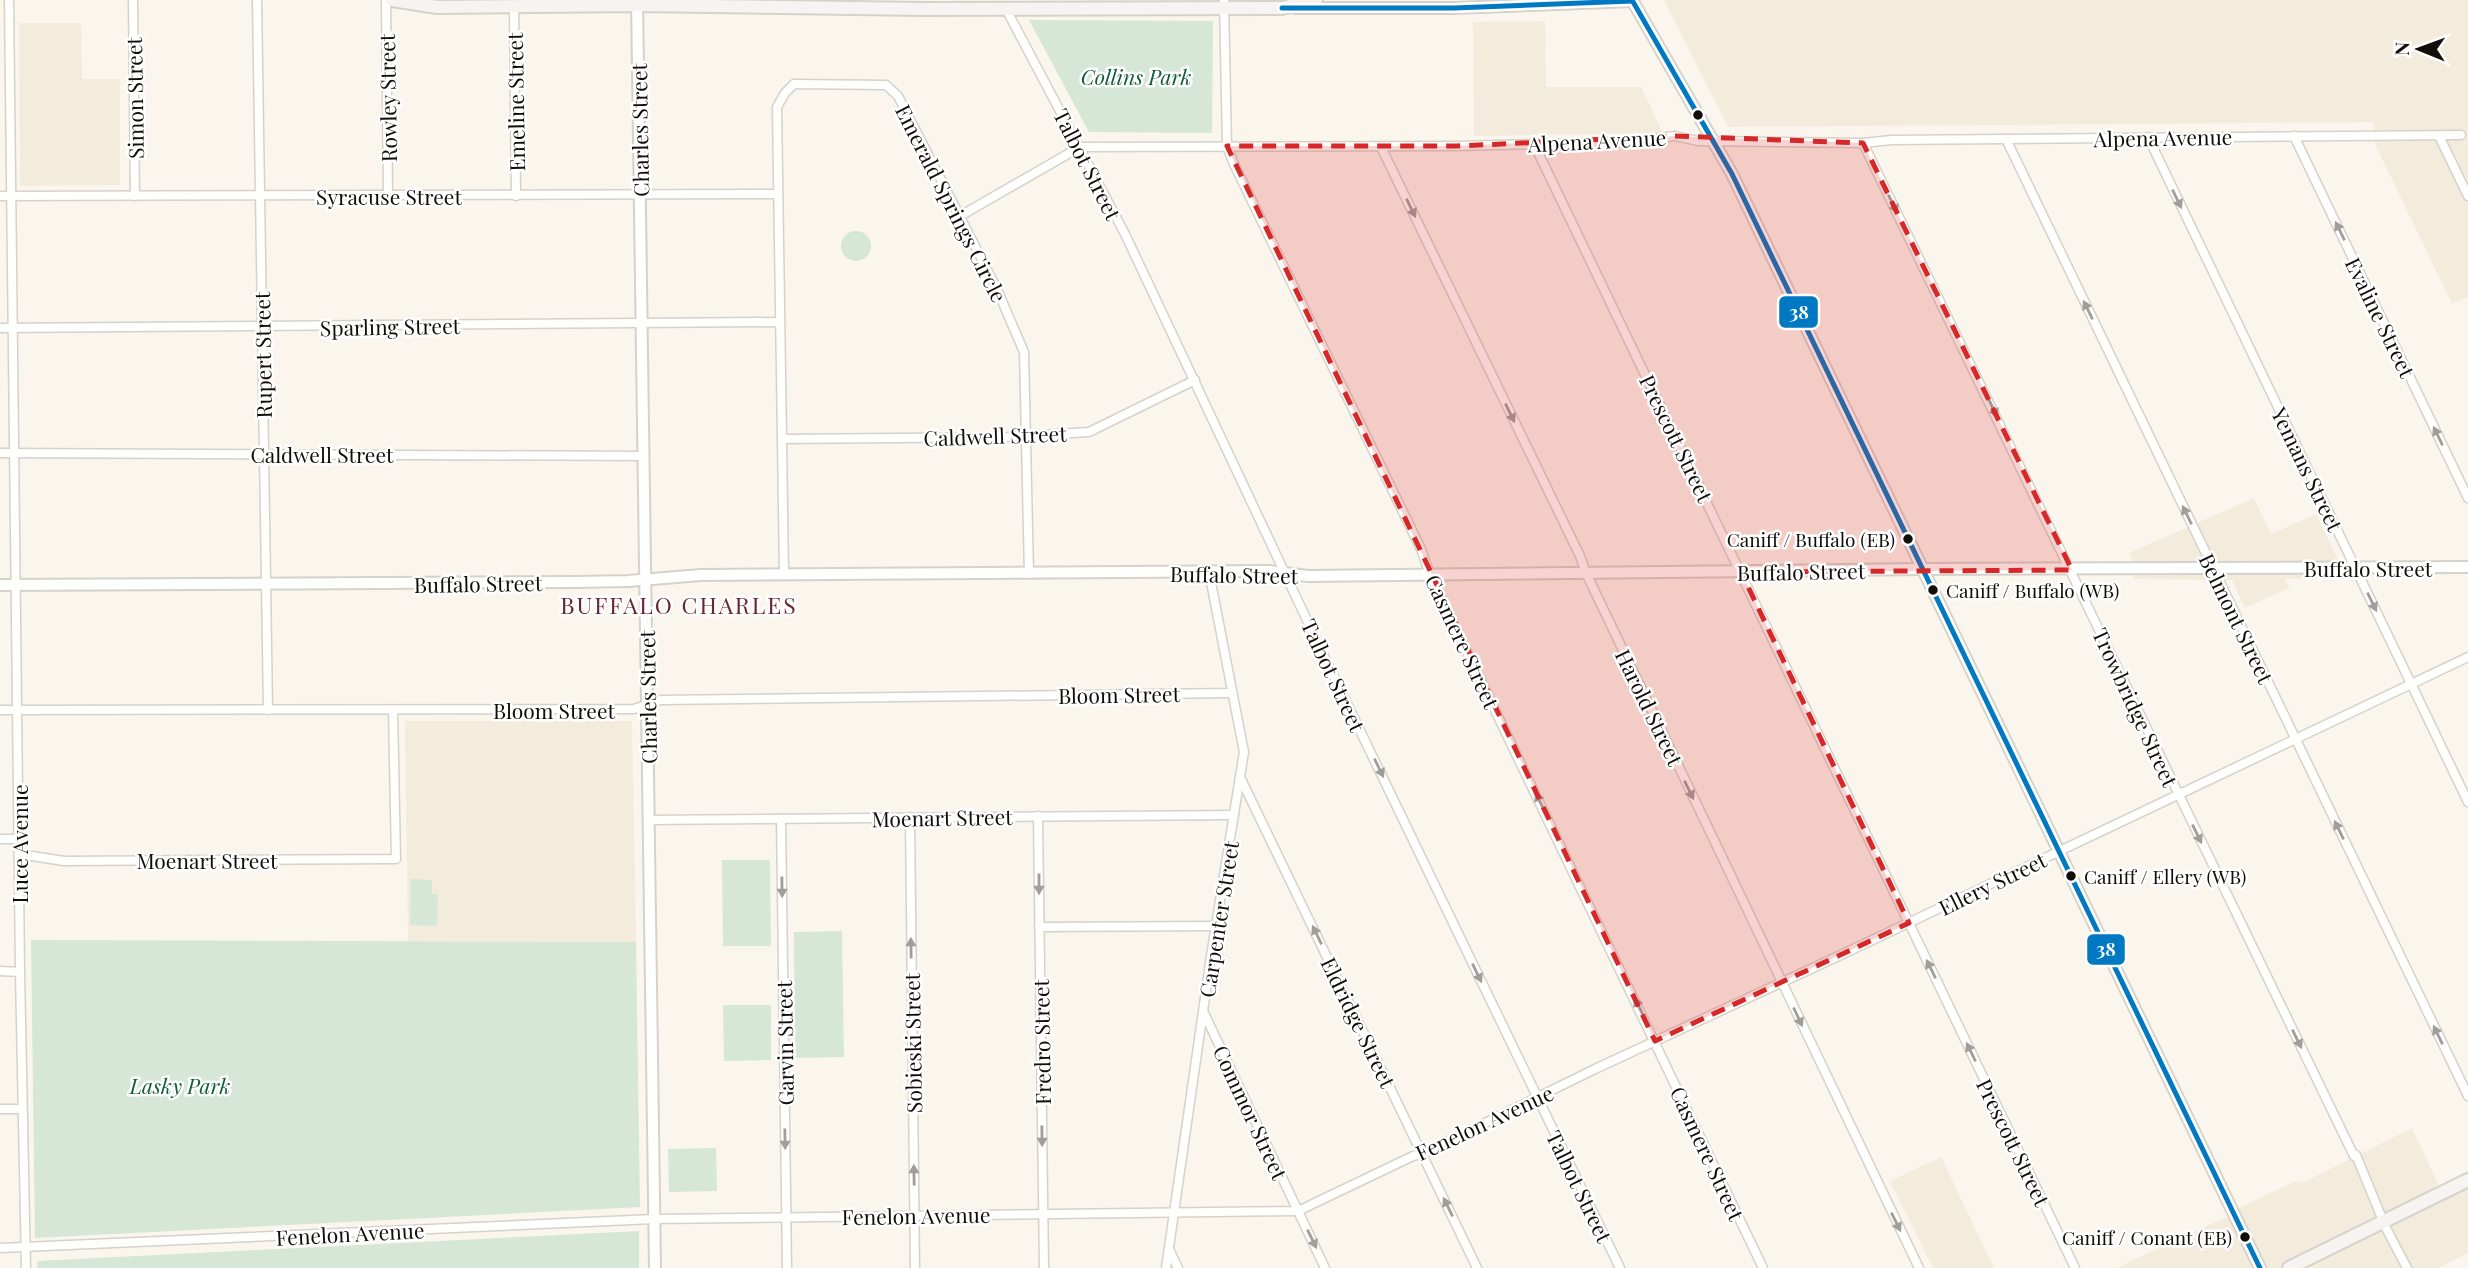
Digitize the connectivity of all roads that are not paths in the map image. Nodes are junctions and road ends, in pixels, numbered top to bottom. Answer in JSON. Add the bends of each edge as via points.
{"nodes":[{"id":1,"x":9,"y":0,"type":"edge"},
{"id":2,"x":132,"y":0,"type":"edge"},
{"id":3,"x":257,"y":0,"type":"edge"},
{"id":4,"x":386,"y":0,"type":"edge"},
{"id":5,"x":392,"y":0,"type":"edge"},
{"id":6,"x":1269,"y":0,"type":"edge"},
{"id":7,"x":1316,"y":0,"type":"edge"},
{"id":8,"x":1632,"y":1,"type":"edge"},
{"id":9,"x":637,"y":3,"type":"edge"},
{"id":10,"x":898,"y":4,"type":"edge"},
{"id":11,"x":1224,"y":4,"type":"edge"},
{"id":12,"x":514,"y":8,"type":"junction"},
{"id":13,"x":1282,"y":8,"type":"junction"},
{"id":14,"x":1006,"y":9,"type":"junction"},
{"id":15,"x":2461,"y":135,"type":"dead end"},
{"id":16,"x":2294,"y":136,"type":"junction"},
{"id":17,"x":2439,"y":136,"type":"junction"},
{"id":18,"x":2148,"y":138,"type":"junction"},
{"id":19,"x":2006,"y":139,"type":"junction"},
{"id":20,"x":1714,"y":141,"type":"junction"},
{"id":21,"x":1863,"y":143,"type":"junction"},
{"id":22,"x":1534,"y":144,"type":"junction"},
{"id":23,"x":1227,"y":146,"type":"junction"},
{"id":24,"x":1080,"y":147,"type":"junction"},
{"id":25,"x":1381,"y":147,"type":"junction"},
{"id":26,"x":778,"y":194,"type":"junction"},
{"id":27,"x":388,"y":195,"type":"junction"},
{"id":28,"x":640,"y":195,"type":"junction"},
{"id":29,"x":0,"y":196,"type":"edge"},
{"id":30,"x":11,"y":196,"type":"junction"},
{"id":31,"x":135,"y":196,"type":"junction"},
{"id":32,"x":516,"y":196,"type":"junction"},
{"id":33,"x":2468,"y":196,"type":"edge"},
{"id":34,"x":260,"y":197,"type":"junction"},
{"id":35,"x":960,"y":216,"type":"junction"},
{"id":36,"x":779,"y":322,"type":"junction"},
{"id":37,"x":642,"y":324,"type":"junction"},
{"id":38,"x":0,"y":328,"type":"edge"},
{"id":39,"x":13,"y":328,"type":"junction"},
{"id":40,"x":262,"y":328,"type":"junction"},
{"id":41,"x":1195,"y":380,"type":"junction"},
{"id":42,"x":1026,"y":436,"type":"junction"},
{"id":43,"x":783,"y":439,"type":"junction"},
{"id":44,"x":0,"y":453,"type":"edge"},
{"id":45,"x":14,"y":453,"type":"junction"},
{"id":46,"x":264,"y":453,"type":"junction"},
{"id":47,"x":644,"y":456,"type":"junction"},
{"id":48,"x":2468,"y":498,"type":"edge"},
{"id":49,"x":2468,"y":567,"type":"edge"},
{"id":50,"x":2355,"y":568,"type":"junction"},
{"id":51,"x":1923,"y":569,"type":"junction"},
{"id":52,"x":2213,"y":569,"type":"junction"},
{"id":53,"x":2072,"y":570,"type":"junction"},
{"id":54,"x":1209,"y":572,"type":"junction"},
{"id":55,"x":1741,"y":572,"type":"junction"},
{"id":56,"x":1287,"y":573,"type":"junction"},
{"id":57,"x":1586,"y":573,"type":"junction"},
{"id":58,"x":1029,"y":574,"type":"junction"},
{"id":59,"x":784,"y":575,"type":"junction"},
{"id":60,"x":1430,"y":575,"type":"junction"},
{"id":61,"x":646,"y":579,"type":"junction"},
{"id":62,"x":0,"y":585,"type":"edge"},
{"id":63,"x":17,"y":585,"type":"junction"},
{"id":64,"x":267,"y":585,"type":"junction"},
{"id":65,"x":2468,"y":657,"type":"edge"},
{"id":66,"x":2411,"y":684,"type":"junction"},
{"id":67,"x":1232,"y":693,"type":"junction"},
{"id":68,"x":647,"y":706,"type":"junction"},
{"id":69,"x":0,"y":710,"type":"edge"},
{"id":70,"x":18,"y":710,"type":"junction"},
{"id":71,"x":268,"y":710,"type":"junction"},
{"id":72,"x":393,"y":710,"type":"junction"},
{"id":73,"x":2295,"y":739,"type":"junction"},
{"id":74,"x":1240,"y":777,"type":"junction"},
{"id":75,"x":2178,"y":795,"type":"junction"},
{"id":76,"x":2468,"y":802,"type":"edge"},
{"id":77,"x":1234,"y":815,"type":"junction"},
{"id":78,"x":1038,"y":816,"type":"junction"},
{"id":79,"x":910,"y":817,"type":"junction"},
{"id":80,"x":780,"y":819,"type":"junction"},
{"id":81,"x":649,"y":820,"type":"junction"},
{"id":82,"x":0,"y":839,"type":"edge"},
{"id":83,"x":19,"y":839,"type":"junction"},
{"id":84,"x":2059,"y":851,"type":"junction"},
{"id":85,"x":19,"y":854,"type":"junction"},
{"id":86,"x":1909,"y":923,"type":"junction"},
{"id":87,"x":1216,"y":926,"type":"junction"},
{"id":88,"x":1039,"y":927,"type":"junction"},
{"id":89,"x":0,"y":971,"type":"edge"},
{"id":90,"x":20,"y":972,"type":"junction"},
{"id":91,"x":1781,"y":981,"type":"junction"},
{"id":92,"x":1204,"y":1013,"type":"junction"},
{"id":93,"x":1655,"y":1041,"type":"junction"},
{"id":94,"x":2468,"y":1096,"type":"edge"},
{"id":95,"x":1537,"y":1097,"type":"junction"},
{"id":96,"x":0,"y":1109,"type":"edge"},
{"id":97,"x":22,"y":1109,"type":"junction"},
{"id":98,"x":1422,"y":1154,"type":"junction"},
{"id":99,"x":2468,"y":1181,"type":"edge"},
{"id":100,"x":1298,"y":1211,"type":"junction"},
{"id":101,"x":1174,"y":1213,"type":"junction"},
{"id":102,"x":1043,"y":1214,"type":"junction"},
{"id":103,"x":914,"y":1215,"type":"junction"},
{"id":104,"x":786,"y":1217,"type":"junction"},
{"id":105,"x":654,"y":1219,"type":"junction"},
{"id":106,"x":2385,"y":1220,"type":"junction"},
{"id":107,"x":0,"y":1248,"type":"edge"},
{"id":108,"x":25,"y":1248,"type":"junction"},
{"id":109,"x":1169,"y":1249,"type":"junction"},
{"id":110,"x":26,"y":1268,"type":"edge"},
{"id":111,"x":655,"y":1268,"type":"edge"},
{"id":112,"x":787,"y":1268,"type":"edge"},
{"id":113,"x":915,"y":1268,"type":"edge"},
{"id":114,"x":1044,"y":1268,"type":"edge"},
{"id":115,"x":1166,"y":1268,"type":"edge"},
{"id":116,"x":1178,"y":1268,"type":"edge"},
{"id":117,"x":1325,"y":1268,"type":"edge"},
{"id":118,"x":1477,"y":1268,"type":"edge"},
{"id":119,"x":1619,"y":1268,"type":"edge"},
{"id":120,"x":1763,"y":1268,"type":"edge"},
{"id":121,"x":1919,"y":1268,"type":"edge"},
{"id":122,"x":2075,"y":1268,"type":"edge"},
{"id":123,"x":2260,"y":1268,"type":"edge"},
{"id":124,"x":2289,"y":1268,"type":"edge"},
{"id":125,"x":2407,"y":1268,"type":"edge"}],
"edges":[{"from":1,"to":30,"type":"street","name":"Luce Avenue"},
{"from":2,"to":31,"type":"street","name":"Simon Street"},
{"from":3,"to":34,"type":"street","name":"Rupert Street"},
{"from":4,"to":27,"type":"street","name":"Rowley Street"},
{"from":5,"to":12,"type":"main road","via":[[437,7]]},
{"from":6,"to":13,"type":"main road"},
{"from":7,"to":13,"type":"main road"},
{"from":8,"to":13,"type":"street"},
{"from":8,"to":20,"type":"street"},
{"from":9,"to":10,"type":"main road"},
{"from":9,"to":12,"type":"main road"},
{"from":9,"to":28,"type":"street","name":"Charles Street"},
{"from":10,"to":14,"type":"main road"},
{"from":11,"to":13,"type":"main road"},
{"from":11,"to":14,"type":"main road"},
{"from":11,"to":23,"type":"street","name":"Casmere Street"},
{"from":12,"to":32,"type":"street","name":"Emeline Street"},
{"from":14,"to":24,"type":"street","name":"Talbot Street"},
{"from":15,"to":17,"type":"street","name":"Alpena Avenue"},
{"from":16,"to":17,"type":"street","name":"Alpena Avenue"},
{"from":16,"to":18,"type":"street","name":"Alpena Avenue"},
{"from":48,"to":16,"type":"street","name":"Evaline Street","one_way":true},
{"from":17,"to":33,"type":"street"},
{"from":18,"to":19,"type":"street","name":"Alpena Avenue"},
{"from":18,"to":50,"type":"street","name":"Yemans Street","one_way":true},
{"from":19,"to":21,"type":"street","name":"Alpena Avenue"},
{"from":52,"to":19,"type":"street","name":"Belmont Street","one_way":true},
{"from":20,"to":21,"type":"street","name":"Alpena Avenue"},
{"from":20,"to":22,"type":"street","name":"Alpena Avenue","via":[[1675,136]]},
{"from":20,"to":51,"type":"street"},
{"from":21,"to":53,"type":"street","name":"Trowbridge Street","one_way":true},
{"from":22,"to":25,"type":"street","name":"Alpena Avenue"},
{"from":22,"to":55,"type":"street","name":"Prescott Street"},
{"from":23,"to":24,"type":"street","name":"Alpena Avenue"},
{"from":23,"to":25,"type":"street","name":"Alpena Avenue"},
{"from":23,"to":60,"type":"street","name":"Casmere Street"},
{"from":24,"to":35,"type":"street","name":"Alpena Avenue"},
{"from":24,"to":41,"type":"street","name":"Talbot Street"},
{"from":25,"to":57,"type":"street","name":"Harold Street","one_way":true},
{"from":26,"to":28,"type":"street","name":"Syracuse Street"},
{"from":26,"to":35,"type":"street","name":"Emerald Springs Circle","via":[[778,107],[785,93],[794,84],[886,85],[898,96]]},
{"from":26,"to":36,"type":"street","name":"Emerald Springs Circle"},
{"from":27,"to":32,"type":"street","name":"Syracuse Street"},
{"from":27,"to":34,"type":"street","name":"Syracuse Street"},
{"from":28,"to":32,"type":"street","name":"Syracuse Street"},
{"from":28,"to":37,"type":"street","name":"Charles Street"},
{"from":29,"to":30,"type":"street","name":"Syracuse Street"},
{"from":30,"to":31,"type":"street","name":"Syracuse Street"},
{"from":30,"to":39,"type":"street","name":"Luce Avenue"},
{"from":31,"to":34,"type":"street","name":"Syracuse Street"},
{"from":34,"to":40,"type":"street","name":"Rupert Street"},
{"from":35,"to":42,"type":"street","name":"Emerald Springs Circle","via":[[1024,352]]},
{"from":36,"to":37,"type":"street","name":"Sparling Street"},
{"from":36,"to":43,"type":"street","name":"Emerald Springs Circle"},
{"from":37,"to":40,"type":"street","name":"Sparling Street"},
{"from":37,"to":47,"type":"street","name":"Charles Street"},
{"from":38,"to":39,"type":"street","name":"Sparling Street"},
{"from":39,"to":40,"type":"street","name":"Sparling Street"},
{"from":39,"to":45,"type":"street","name":"Luce Avenue"},
{"from":40,"to":46,"type":"street","name":"Rupert Street"},
{"from":41,"to":42,"type":"street","name":"Caldwell Street","via":[[1089,432]]},
{"from":41,"to":56,"type":"street","name":"Talbot Street"},
{"from":42,"to":43,"type":"street","name":"Caldwell Street"},
{"from":42,"to":58,"type":"street","name":"Emerald Springs Circle"},
{"from":43,"to":59,"type":"street","name":"Emerald Springs Circle"},
{"from":44,"to":45,"type":"street","name":"Caldwell Street"},
{"from":45,"to":46,"type":"street","name":"Caldwell Street"},
{"from":45,"to":63,"type":"street","name":"Luce Avenue"},
{"from":46,"to":47,"type":"street","name":"Caldwell Street"},
{"from":46,"to":64,"type":"street","name":"Rupert Street"},
{"from":47,"to":61,"type":"street","name":"Charles Street"},
{"from":49,"to":50,"type":"street","name":"Buffalo Street"},
{"from":50,"to":52,"type":"street","name":"Buffalo Street"},
{"from":50,"to":66,"type":"street","name":"Yemans Street","one_way":true},
{"from":51,"to":53,"type":"street","name":"Buffalo Street"},
{"from":51,"to":55,"type":"street","name":"Buffalo Street"},
{"from":51,"to":84,"type":"street"},
{"from":52,"to":53,"type":"street","name":"Buffalo Street"},
{"from":52,"to":73,"type":"street","name":"Belmont Street"},
{"from":53,"to":75,"type":"street","name":"Trowbridge Street"},
{"from":54,"to":56,"type":"street","name":"Buffalo Street"},
{"from":54,"to":58,"type":"street","name":"Buffalo Street"},
{"from":54,"to":67,"type":"street","name":"Carpenter Street"},
{"from":55,"to":57,"type":"street","name":"Buffalo Street"},
{"from":55,"to":86,"type":"street","name":"Prescott Street"},
{"from":56,"to":60,"type":"street","name":"Buffalo Street"},
{"from":56,"to":95,"type":"street","name":"Talbot Street","one_way":true},
{"from":57,"to":60,"type":"street","name":"Buffalo Street"},
{"from":57,"to":91,"type":"street","name":"Harold Street","one_way":true},
{"from":58,"to":59,"type":"street","name":"Buffalo Street"},
{"from":59,"to":61,"type":"street","name":"Buffalo Street"},
{"from":93,"to":60,"type":"street","name":"Casmere Street","one_way":true},
{"from":61,"to":64,"type":"street","name":"Buffalo Street"},
{"from":61,"to":68,"type":"street","name":"Charles Street"},
{"from":62,"to":63,"type":"street","name":"Buffalo Street"},
{"from":63,"to":64,"type":"street","name":"Buffalo Street"},
{"from":63,"to":70,"type":"street","name":"Luce Avenue"},
{"from":64,"to":71,"type":"street","name":"Rupert Street"},
{"from":65,"to":66,"type":"street","name":"Ellery Street"},
{"from":66,"to":73,"type":"street","name":"Ellery Street"},
{"from":66,"to":76,"type":"street","name":"Yemans Street"},
{"from":67,"to":68,"type":"street","name":"Bloom Street","via":[[661,700]]},
{"from":67,"to":74,"type":"street","name":"Carpenter Street","via":[[1244,752]]},
{"from":68,"to":72,"type":"street","name":"Bloom Street"},
{"from":68,"to":81,"type":"street","name":"Charles Street"},
{"from":69,"to":70,"type":"street","name":"Bloom Street"},
{"from":70,"to":71,"type":"street","name":"Bloom Street"},
{"from":70,"to":83,"type":"street","name":"Luce Avenue"},
{"from":71,"to":72,"type":"street","name":"Bloom Street"},
{"from":72,"to":85,"type":"street","name":"Moenart Street","via":[[396,859],[64,861]]},
{"from":73,"to":75,"type":"street","name":"Ellery Street"},
{"from":94,"to":73,"type":"street","name":"Belmont Street","one_way":true},
{"from":74,"to":77,"type":"street","name":"Carpenter Street"},
{"from":98,"to":74,"type":"street","name":"Eldridge Street","one_way":true},
{"from":75,"to":84,"type":"street","name":"Ellery Street"},
{"from":75,"to":106,"type":"street","name":"Trowbridge Street","one_way":true},
{"from":77,"to":78,"type":"street","name":"Moenart Street"},
{"from":77,"to":87,"type":"street","name":"Carpenter Street"},
{"from":78,"to":79,"type":"street","name":"Moenart Street"},
{"from":78,"to":88,"type":"street","name":"Fredro Street","one_way":true},
{"from":79,"to":80,"type":"street","name":"Moenart Street"},
{"from":103,"to":79,"type":"street","name":"Sobieski Street","one_way":true},
{"from":80,"to":81,"type":"street","name":"Moenart Street"},
{"from":80,"to":104,"type":"street","name":"Garvin Street","one_way":true},
{"from":81,"to":105,"type":"street","name":"Charles Street"},
{"from":82,"to":83,"type":"street"},
{"from":83,"to":85,"type":"street","name":"Luce Avenue"},
{"from":84,"to":86,"type":"street","name":"Ellery Street"},
{"from":84,"to":123,"type":"street"},
{"from":85,"to":90,"type":"street","name":"Luce Avenue"},
{"from":86,"to":91,"type":"street","name":"Ellery Street"},
{"from":122,"to":86,"type":"street","name":"Prescott Street","one_way":true},
{"from":87,"to":88,"type":"street"},
{"from":87,"to":92,"type":"street","name":"Carpenter Street"},
{"from":88,"to":102,"type":"street","name":"Fredro Street","one_way":true},
{"from":89,"to":90,"type":"street"},
{"from":90,"to":97,"type":"street","name":"Luce Avenue"},
{"from":91,"to":93,"type":"street","name":"Fenelon Avenue"},
{"from":91,"to":121,"type":"street","name":"Harold Street","one_way":true},
{"from":92,"to":100,"type":"street","name":"Commor Street"},
{"from":92,"to":101,"type":"street","name":"Carpenter Street"},
{"from":93,"to":95,"type":"street","name":"Fenelon Avenue"},
{"from":93,"to":120,"type":"street","name":"Casmere Street"},
{"from":95,"to":98,"type":"street","name":"Fenelon Avenue"},
{"from":95,"to":119,"type":"street","name":"Talbot Street"},
{"from":96,"to":97,"type":"street"},
{"from":97,"to":108,"type":"street","name":"Luce Avenue"},
{"from":98,"to":100,"type":"street","name":"Fenelon Avenue"},
{"from":118,"to":98,"type":"street","name":"Eldridge Street","one_way":true},
{"from":99,"to":106,"type":"main road"},
{"from":100,"to":101,"type":"street","name":"Fenelon Avenue"},
{"from":100,"to":117,"type":"street","name":"Commor Street","one_way":true},
{"from":101,"to":102,"type":"street","name":"Fenelon Avenue"},
{"from":101,"to":109,"type":"street","name":"Carpenter Street"},
{"from":102,"to":103,"type":"street","name":"Fenelon Avenue"},
{"from":102,"to":114,"type":"street","name":"Fredro Street"},
{"from":103,"to":104,"type":"street","name":"Fenelon Avenue"},
{"from":103,"to":113,"type":"street","name":"Sobieski Street"},
{"from":104,"to":105,"type":"street","name":"Fenelon Avenue"},
{"from":104,"to":112,"type":"street","name":"Garvin Street"},
{"from":105,"to":108,"type":"street","name":"Fenelon Avenue"},
{"from":105,"to":111,"type":"street","name":"Charles Street"},
{"from":106,"to":124,"type":"main road"},
{"from":106,"to":125,"type":"street","name":"Trowbridge Street"},
{"from":107,"to":108,"type":"street","name":"Fenelon Avenue"},
{"from":108,"to":110,"type":"street","name":"Luce Avenue"},
{"from":109,"to":115,"type":"street","name":"Carpenter Street"},
{"from":109,"to":116,"type":"street"}]}
